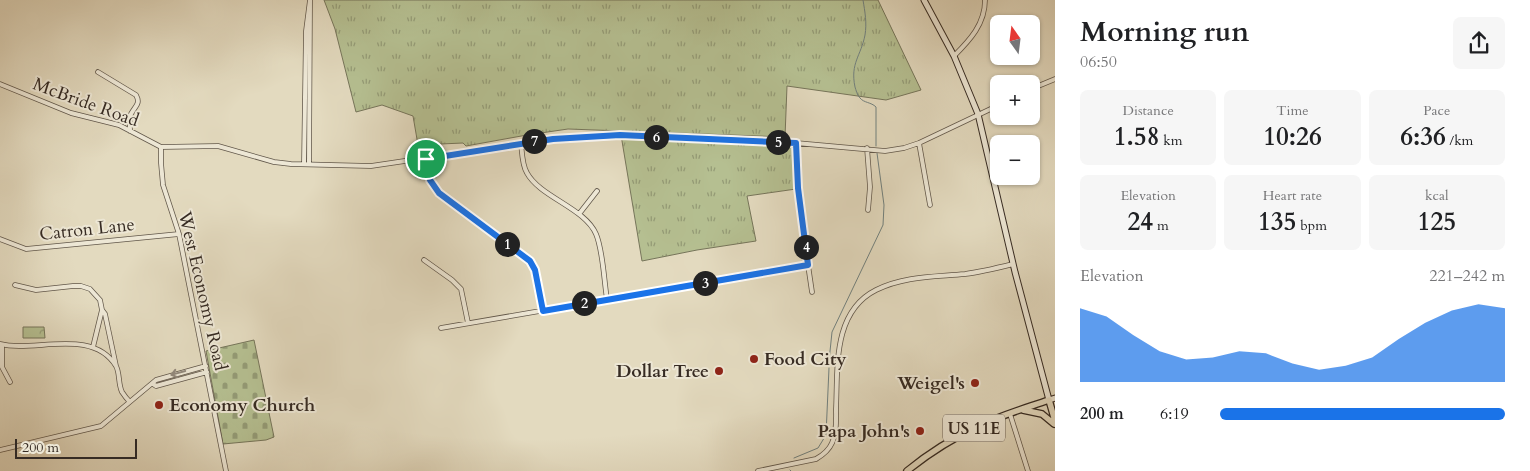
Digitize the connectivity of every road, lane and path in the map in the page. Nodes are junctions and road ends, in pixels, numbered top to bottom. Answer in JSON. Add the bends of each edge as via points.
{"nodes":[{"id":1,"x":310,"y":0,"type":"edge"},
{"id":2,"x":924,"y":0,"type":"edge"},
{"id":3,"x":985,"y":0,"type":"edge"},
{"id":4,"x":954,"y":56,"type":"junction"},
{"id":5,"x":98,"y":72,"type":"dead end"},
{"id":6,"x":1055,"y":79,"type":"edge"},
{"id":7,"x":0,"y":84,"type":"edge"},
{"id":8,"x":1040,"y":85,"type":"edge"},
{"id":9,"x":305,"y":103,"type":"junction"},
{"id":10,"x":310,"y":103,"type":"junction"},
{"id":11,"x":990,"y":108,"type":"edge"},
{"id":12,"x":978,"y":114,"type":"junction"},
{"id":13,"x":130,"y":131,"type":"junction"},
{"id":14,"x":521,"y":143,"type":"junction"},
{"id":15,"x":796,"y":143,"type":"junction"},
{"id":16,"x":919,"y":143,"type":"junction"},
{"id":17,"x":161,"y":147,"type":"junction"},
{"id":18,"x":867,"y":148,"type":"junction"},
{"id":19,"x":426,"y":159,"type":"junction"},
{"id":20,"x":306,"y":164,"type":"junction"},
{"id":21,"x":597,"y":191,"type":"dead end"},
{"id":22,"x":930,"y":205,"type":"dead end"},
{"id":23,"x":868,"y":210,"type":"dead end"},
{"id":24,"x":579,"y":214,"type":"junction"},
{"id":25,"x":179,"y":234,"type":"junction"},
{"id":26,"x":0,"y":239,"type":"edge"},
{"id":27,"x":424,"y":260,"type":"dead end"},
{"id":28,"x":1013,"y":264,"type":"junction"},
{"id":29,"x":808,"y":265,"type":"junction"},
{"id":30,"x":15,"y":285,"type":"dead end"},
{"id":31,"x":812,"y":292,"type":"dead end"},
{"id":32,"x":607,"y":299,"type":"junction"},
{"id":33,"x":102,"y":310,"type":"junction"},
{"id":34,"x":543,"y":311,"type":"junction"},
{"id":35,"x":468,"y":322,"type":"junction"},
{"id":36,"x":441,"y":328,"type":"dead end"},
{"id":37,"x":1,"y":345,"type":"edge"},
{"id":38,"x":93,"y":347,"type":"junction"},
{"id":39,"x":206,"y":366,"type":"junction"},
{"id":40,"x":116,"y":367,"type":"junction"},
{"id":41,"x":207,"y":372,"type":"junction"},
{"id":42,"x":10,"y":382,"type":"dead end"},
{"id":43,"x":153,"y":384,"type":"junction"},
{"id":44,"x":1052,"y":399,"type":"edge"},
{"id":45,"x":129,"y":401,"type":"junction"},
{"id":46,"x":1021,"y":410,"type":"junction"},
{"id":47,"x":1010,"y":414,"type":"junction"},
{"id":48,"x":1055,"y":421,"type":"edge"},
{"id":49,"x":1055,"y":425,"type":"edge"},
{"id":50,"x":0,"y":450,"type":"edge"},
{"id":51,"x":226,"y":471,"type":"edge"},
{"id":52,"x":758,"y":471,"type":"edge"},
{"id":53,"x":907,"y":471,"type":"edge"},
{"id":54,"x":1028,"y":471,"type":"edge"}],
"edges":[{"from":1,"to":9,"type":"street"},
{"from":1,"to":10,"type":"street"},
{"from":2,"to":4,"type":"street"},
{"from":3,"to":4,"type":"street","via":[[976,32]]},
{"from":4,"to":12,"type":"street"},
{"from":5,"to":13,"type":"street","via":[[139,100],[130,116]]},
{"from":6,"to":8,"type":"street"},
{"from":7,"to":13,"type":"street","name":"McBride Road","via":[[71,113],[119,125]]},
{"from":9,"to":10,"type":"street"},
{"from":9,"to":20,"type":"street"},
{"from":10,"to":20,"type":"street"},
{"from":11,"to":12,"type":"street"},
{"from":12,"to":16,"type":"street"},
{"from":12,"to":28,"type":"street"},
{"from":13,"to":17,"type":"street","name":"McBride Road"},
{"from":14,"to":15,"type":"street","via":[[620,135]]},
{"from":14,"to":19,"type":"street"},
{"from":14,"to":24,"type":"street","via":[[525,170],[531,179]]},
{"from":15,"to":18,"type":"street"},
{"from":15,"to":29,"type":"street"},
{"from":16,"to":18,"type":"street","via":[[885,151]]},
{"from":16,"to":22,"type":"street"},
{"from":17,"to":20,"type":"street","via":[[218,146],[280,164]]},
{"from":17,"to":25,"type":"street","name":"West Economy Road","via":[[163,185]]},
{"from":18,"to":23,"type":"street"},
{"from":19,"to":20,"type":"street","via":[[371,166]]},
{"from":19,"to":34,"type":"street","via":[[430,180],[439,193],[530,261],[535,270]]},
{"from":21,"to":24,"type":"street"},
{"from":24,"to":32,"type":"street","via":[[596,234]]},
{"from":25,"to":26,"type":"street","name":"Catron Lane","via":[[26,250]]},
{"from":25,"to":39,"type":"street","name":"West Economy Road"},
{"from":27,"to":35,"type":"street","via":[[461,289]]},
{"from":28,"to":44,"type":"street"},
{"from":28,"to":52,"type":"street","via":[[981,272],[906,280],[864,298],[854,308],[843,329],[833,442],[822,455],[796,467]]},
{"from":29,"to":31,"type":"street"},
{"from":29,"to":32,"type":"street"},
{"from":30,"to":33,"type":"street","via":[[36,290],[81,286],[90,289],[100,300]]},
{"from":32,"to":34,"type":"street"},
{"from":33,"to":38,"type":"street"},
{"from":33,"to":40,"type":"street"},
{"from":34,"to":35,"type":"street"},
{"from":35,"to":36,"type":"street"},
{"from":37,"to":38,"type":"street","via":[[63,343]]},
{"from":37,"to":42,"type":"street","via":[[2,367]]},
{"from":38,"to":40,"type":"street"},
{"from":39,"to":41,"type":"street","name":"West Economy Road"},
{"from":39,"to":43,"type":"street","one_way":true,"via":[[161,378]]},
{"from":40,"to":45,"type":"street","via":[[122,392]]},
{"from":41,"to":43,"type":"street","via":[[156,386]]},
{"from":41,"to":51,"type":"street","name":"West Economy Road"},
{"from":43,"to":45,"type":"street"},
{"from":44,"to":46,"type":"main road","number":"US 11E"},
{"from":44,"to":48,"type":"main road"},
{"from":45,"to":50,"type":"street","via":[[101,426]]},
{"from":46,"to":47,"type":"main road","number":"US 11E"},
{"from":46,"to":49,"type":"main road","via":[[1042,414]]},
{"from":47,"to":53,"type":"main road","number":"US 11E","via":[[951,440]]},
{"from":47,"to":54,"type":"street"}]}
